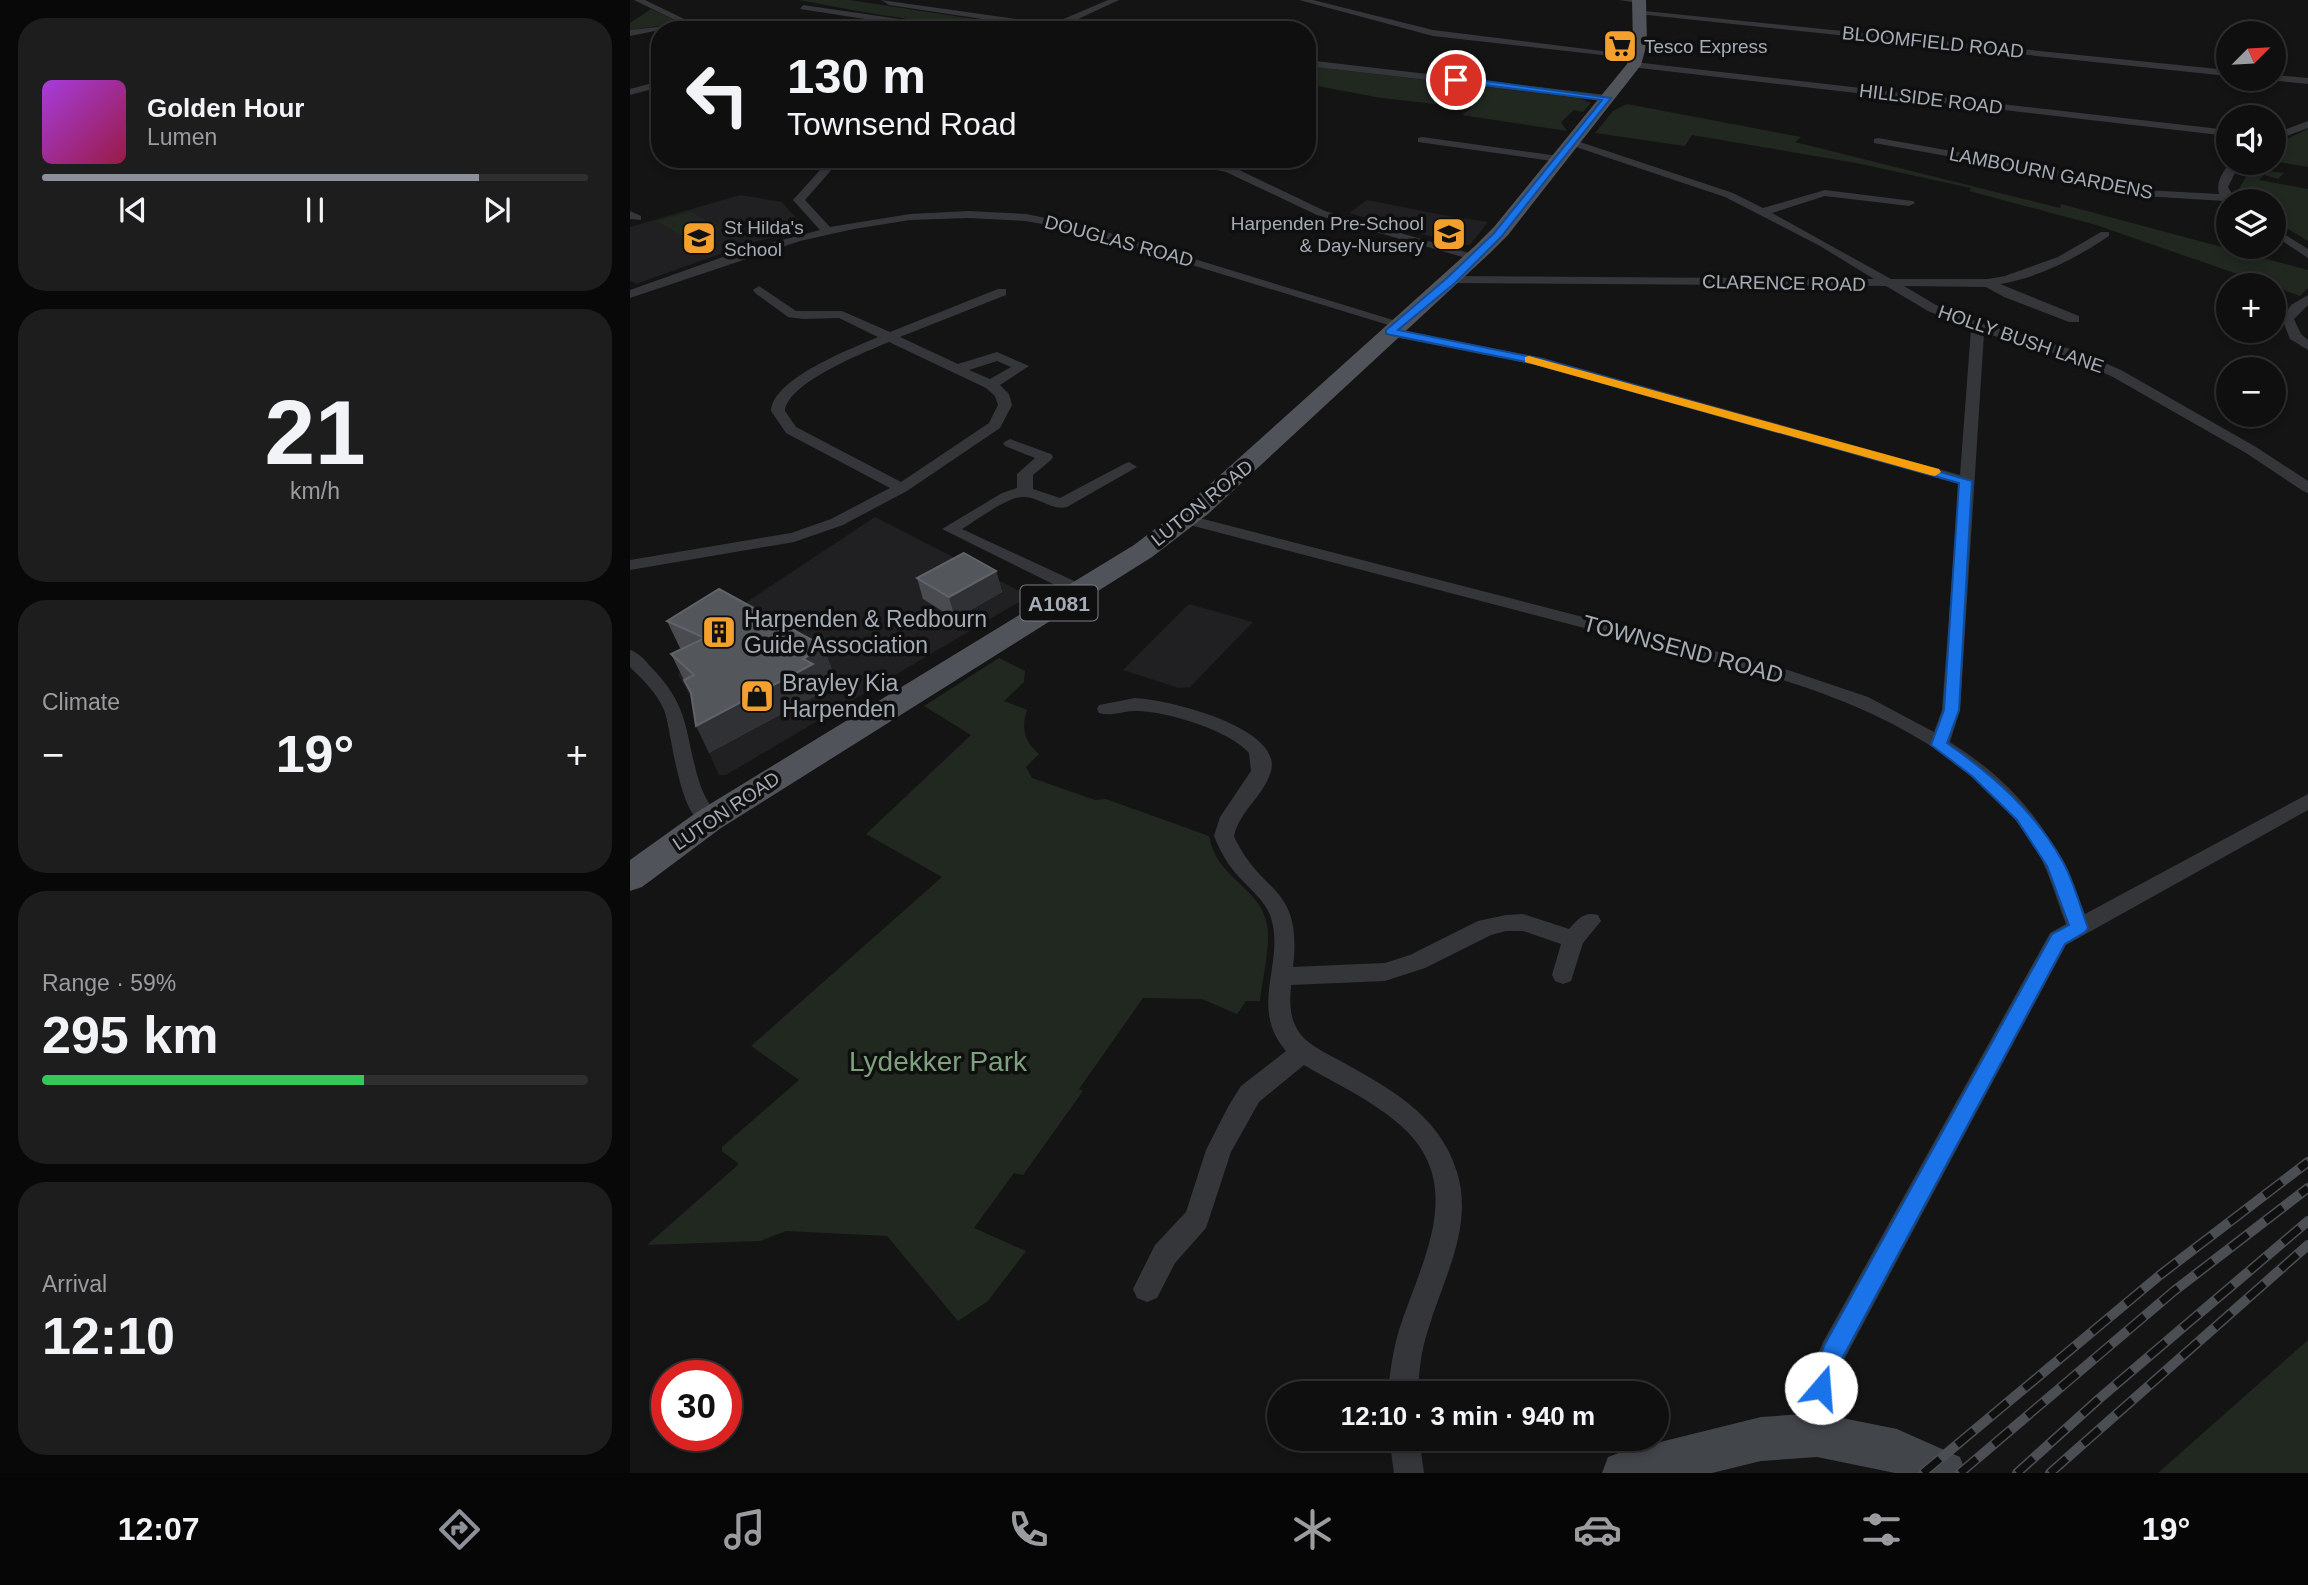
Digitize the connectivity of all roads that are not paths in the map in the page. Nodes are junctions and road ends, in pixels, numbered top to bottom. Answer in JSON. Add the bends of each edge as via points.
{"nodes":[{"id":1,"x":638,"y":0,"type":"edge"},
{"id":2,"x":1115,"y":0,"type":"edge"},
{"id":3,"x":1303,"y":0,"type":"edge"},
{"id":4,"x":1623,"y":0,"type":"edge"},
{"id":5,"x":887,"y":2,"type":"edge"},
{"id":6,"x":1638,"y":4,"type":"edge"},
{"id":7,"x":803,"y":7,"type":"dead end"},
{"id":8,"x":687,"y":21,"type":"edge"},
{"id":9,"x":894,"y":21,"type":"edge"},
{"id":10,"x":1018,"y":21,"type":"edge"},
{"id":11,"x":1065,"y":21,"type":"edge"},
{"id":12,"x":651,"y":30,"type":"edge"},
{"id":13,"x":630,"y":33,"type":"edge"},
{"id":14,"x":1636,"y":60,"type":"junction"},
{"id":15,"x":1316,"y":63,"type":"edge"},
{"id":16,"x":2216,"y":72,"type":"edge"},
{"id":17,"x":2286,"y":79,"type":"edge"},
{"id":18,"x":2308,"y":81,"type":"edge"},
{"id":19,"x":651,"y":87,"type":"edge"},
{"id":20,"x":630,"y":92,"type":"edge"},
{"id":21,"x":1608,"y":98,"type":"junction"},
{"id":22,"x":2308,"y":124,"type":"edge"},
{"id":23,"x":2216,"y":132,"type":"edge"},
{"id":24,"x":2286,"y":133,"type":"edge"},
{"id":25,"x":1422,"y":140,"type":"dead end"},
{"id":26,"x":1878,"y":140,"type":"dead end"},
{"id":27,"x":1572,"y":142,"type":"junction"},
{"id":28,"x":1559,"y":159,"type":"junction"},
{"id":29,"x":828,"y":168,"type":"edge"},
{"id":30,"x":1223,"y":168,"type":"edge"},
{"id":31,"x":2216,"y":199,"type":"edge"},
{"id":32,"x":1909,"y":203,"type":"dead end"},
{"id":33,"x":1762,"y":212,"type":"junction"},
{"id":34,"x":826,"y":230,"type":"junction"},
{"id":35,"x":2105,"y":234,"type":"dead end"},
{"id":36,"x":2286,"y":239,"type":"edge"},
{"id":37,"x":2308,"y":254,"type":"edge"},
{"id":38,"x":1477,"y":257,"type":"junction"},
{"id":39,"x":1451,"y":280,"type":"junction"},
{"id":40,"x":1988,"y":283,"type":"junction"},
{"id":41,"x":1889,"y":284,"type":"junction"},
{"id":42,"x":759,"y":290,"type":"dead end"},
{"id":43,"x":1002,"y":292,"type":"dead end"},
{"id":44,"x":630,"y":294,"type":"edge"},
{"id":45,"x":2308,"y":299,"type":"edge"},
{"id":46,"x":2074,"y":319,"type":"dead end"},
{"id":47,"x":1978,"y":327,"type":"junction"},
{"id":48,"x":1395,"y":328,"type":"junction"},
{"id":49,"x":888,"y":339,"type":"junction"},
{"id":50,"x":2308,"y":346,"type":"edge"},
{"id":51,"x":957,"y":369,"type":"junction"},
{"id":52,"x":991,"y":385,"type":"junction"},
{"id":53,"x":1010,"y":443,"type":"dead end"},
{"id":54,"x":1129,"y":467,"type":"dead end"},
{"id":55,"x":1966,"y":481,"type":"junction"},
{"id":56,"x":902,"y":488,"type":"junction"},
{"id":57,"x":2308,"y":488,"type":"edge"},
{"id":58,"x":1025,"y":491,"type":"junction"},
{"id":59,"x":1188,"y":520,"type":"junction"},
{"id":60,"x":630,"y":565,"type":"edge"},
{"id":61,"x":1079,"y":590,"type":"junction"},
{"id":62,"x":630,"y":656,"type":"edge"},
{"id":63,"x":1106,"y":709,"type":"dead end"},
{"id":64,"x":1939,"y":745,"type":"junction"},
{"id":65,"x":2308,"y":802,"type":"edge"},
{"id":66,"x":709,"y":820,"type":"junction"},
{"id":67,"x":630,"y":878,"type":"edge"},
{"id":68,"x":1590,"y":921,"type":"dead end"},
{"id":69,"x":2079,"y":928,"type":"junction"},
{"id":70,"x":1573,"y":939,"type":"junction"},
{"id":71,"x":1563,"y":975,"type":"dead end"},
{"id":72,"x":1281,"y":976,"type":"junction"},
{"id":73,"x":1302,"y":1052,"type":"junction"},
{"id":74,"x":1147,"y":1289,"type":"dead end"},
{"id":75,"x":1405,"y":1381,"type":"edge"},
{"id":76,"x":1816,"y":1435,"type":"junction"},
{"id":77,"x":1406,"y":1451,"type":"edge"},
{"id":78,"x":1409,"y":1473,"type":"edge"},
{"id":79,"x":1624,"y":1473,"type":"edge"},
{"id":80,"x":1944,"y":1473,"type":"edge"}],
"edges":[{"from":1,"to":8,"type":"street"},
{"from":2,"to":11,"type":"street"},
{"from":3,"to":14,"type":"street","name":"HILLSIDE ROAD","via":[[1443,35]]},
{"from":4,"to":6,"type":"street","name":"BLOOMFIELD ROAD"},
{"from":5,"to":10,"type":"street"},
{"from":6,"to":14,"type":"main road"},
{"from":6,"to":16,"type":"street","name":"BLOOMFIELD ROAD"},
{"from":7,"to":9,"type":"street"},
{"from":12,"to":13,"type":"street"},
{"from":14,"to":21,"type":"main road","name":"LUTON ROAD","number":"A1081"},
{"from":14,"to":23,"type":"street","name":"HILLSIDE ROAD"},
{"from":15,"to":21,"type":"street"},
{"from":17,"to":18,"type":"street"},
{"from":19,"to":20,"type":"street"},
{"from":21,"to":27,"type":"main road","name":"LUTON ROAD","number":"A1081"},
{"from":22,"to":24,"type":"street"},
{"from":25,"to":28,"type":"street"},
{"from":26,"to":31,"type":"street","name":"LAMBOURN GARDENS","via":[[2124,190]]},
{"from":27,"to":28,"type":"main road","name":"LUTON ROAD","number":"A1081"},
{"from":27,"to":33,"type":"street","name":"HOLLY BUSH LANE","via":[[1713,190]]},
{"from":28,"to":38,"type":"main road","name":"LUTON ROAD","number":"A1081"},
{"from":29,"to":34,"type":"street","via":[[799,201]]},
{"from":30,"to":38,"type":"street","via":[[1321,213]]},
{"from":32,"to":33,"type":"street","via":[[1825,192]]},
{"from":33,"to":41,"type":"street","name":"HOLLY BUSH LANE"},
{"from":34,"to":44,"type":"street","name":"DOUGLAS ROAD","via":[[751,250]]},
{"from":34,"to":48,"type":"street","name":"DOUGLAS ROAD","via":[[927,216],[1047,220]]},
{"from":35,"to":40,"type":"street","name":"CLARENCE ROAD","via":[[2056,265]]},
{"from":36,"to":37,"type":"street"},
{"from":38,"to":39,"type":"main road","name":"LUTON ROAD","number":"A1081"},
{"from":39,"to":41,"type":"street","name":"CLARENCE ROAD"},
{"from":39,"to":48,"type":"main road","name":"LUTON ROAD","number":"A1081"},
{"from":40,"to":41,"type":"street","name":"CLARENCE ROAD"},
{"from":40,"to":46,"type":"street"},
{"from":41,"to":47,"type":"street","name":"HOLLY BUSH LANE"},
{"from":42,"to":49,"type":"street","via":[[790,314],[834,313]]},
{"from":43,"to":49,"type":"street"},
{"from":45,"to":50,"type":"street","via":[[2295,307],[2288,319],[2295,336]]},
{"from":47,"to":55,"type":"street"},
{"from":47,"to":57,"type":"street","name":"HOLLY BUSH LANE","via":[[2072,354],[2116,373]]},
{"from":48,"to":55,"type":"street","name":"DOUGLAS ROAD","via":[[1538,361]]},
{"from":48,"to":59,"type":"main road","name":"LUTON ROAD","number":"A1081"},
{"from":49,"to":51,"type":"street"},
{"from":49,"to":56,"type":"street","via":[[796,384],[779,402],[778,413],[791,430]]},
{"from":51,"to":52,"type":"street"},
{"from":51,"to":52,"type":"street","via":[[997,356],[1023,366]]},
{"from":52,"to":56,"type":"street","via":[[1002,394],[1005,405],[995,425]]},
{"from":53,"to":58,"type":"street","via":[[1046,457],[1025,474]]},
{"from":54,"to":58,"type":"street","via":[[1061,504]]},
{"from":55,"to":64,"type":"street","via":[[1951,710]]},
{"from":56,"to":60,"type":"street","via":[[837,522],[794,537]]},
{"from":58,"to":61,"type":"street","via":[[950,529]]},
{"from":59,"to":61,"type":"main road","name":"LUTON ROAD","number":"A1081"},
{"from":59,"to":64,"type":"street","name":"TOWNSEND ROAD","via":[[1782,674],[1870,705]]},
{"from":61,"to":66,"type":"main road","name":"LUTON ROAD","number":"A1081"},
{"from":62,"to":66,"type":"street","via":[[674,711],[688,785]]},
{"from":63,"to":72,"type":"street","via":[[1141,704],[1168,710],[1243,736],[1257,750],[1261,774],[1231,814],[1224,836],[1236,861],[1280,913],[1284,927]]},
{"from":64,"to":69,"type":"street","name":"TOWNSEND ROAD","via":[[1977,772],[2023,816],[2055,864]]},
{"from":65,"to":69,"type":"street"},
{"from":66,"to":67,"type":"main road","name":"LUTON ROAD","number":"A1081"},
{"from":68,"to":70,"type":"street"},
{"from":69,"to":76,"type":"street","via":[[2058,939],[1833,1353],[1821,1388]]},
{"from":70,"to":71,"type":"street"},
{"from":70,"to":72,"type":"street","via":[[1523,922],[1506,923],[1486,927],[1418,962],[1385,972]]},
{"from":72,"to":73,"type":"street","via":[[1282,1021]]},
{"from":73,"to":74,"type":"street","via":[[1250,1094],[1219,1150],[1196,1219],[1165,1254]]},
{"from":73,"to":75,"type":"street","via":[[1402,1109],[1420,1127],[1443,1169],[1449,1224],[1409,1346]]},
{"from":76,"to":79,"type":"street","via":[[1760,1439]]},
{"from":76,"to":80,"type":"street","via":[[1897,1451]]},
{"from":77,"to":78,"type":"street"}]}
